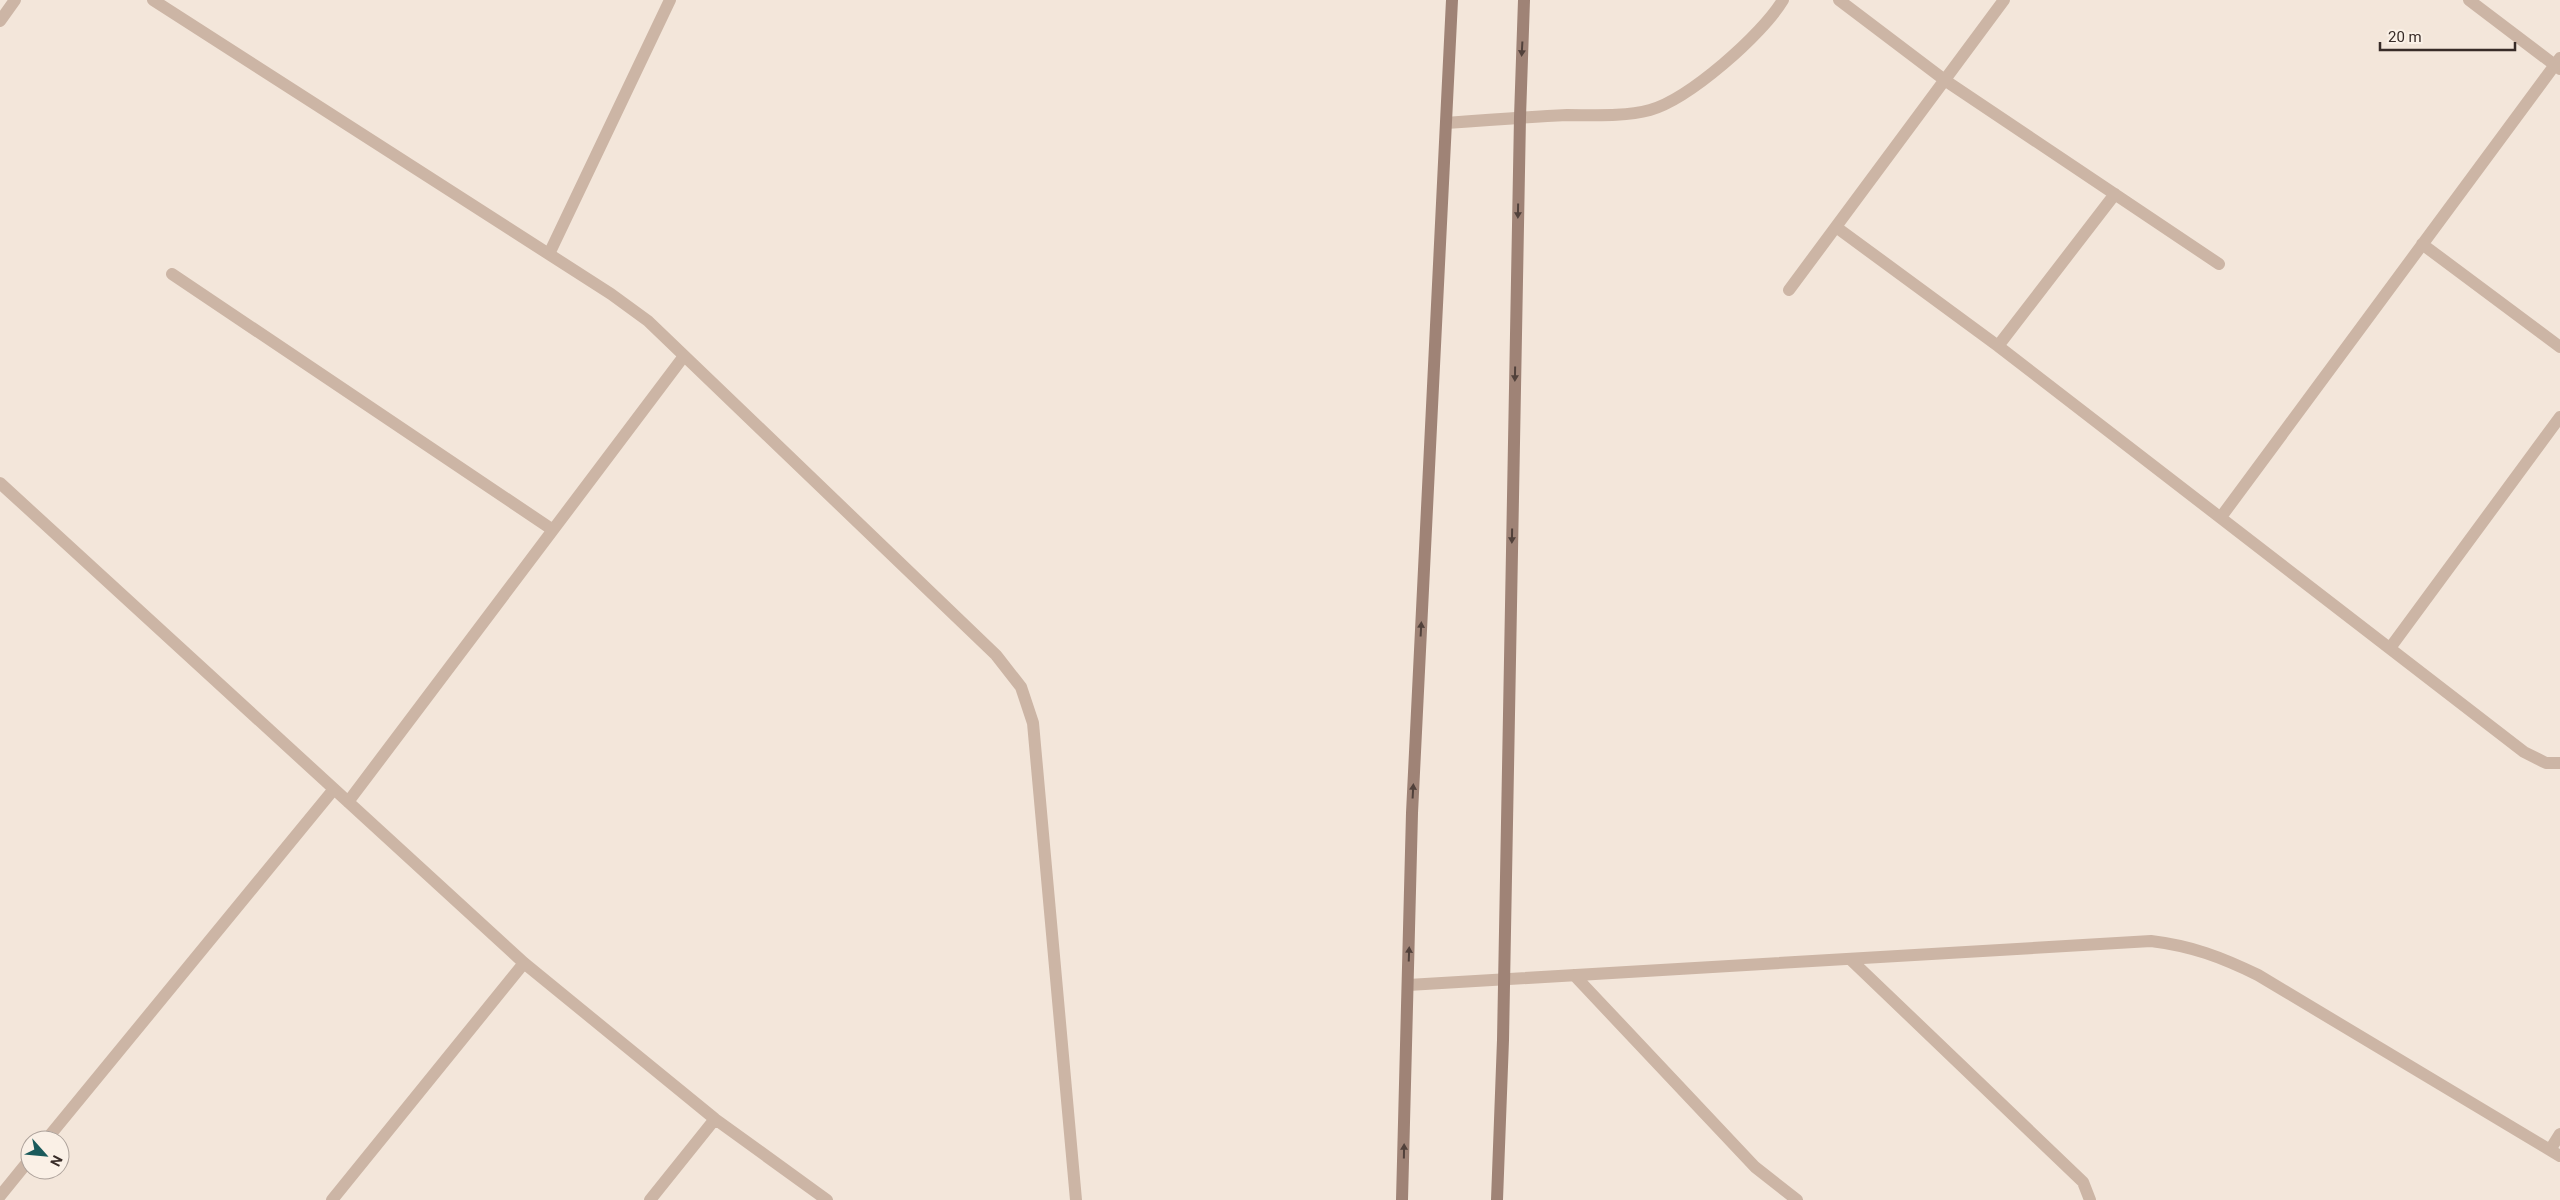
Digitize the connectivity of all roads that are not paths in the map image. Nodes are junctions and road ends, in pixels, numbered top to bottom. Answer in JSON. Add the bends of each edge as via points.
{"nodes":[{"id":1,"x":15,"y":0,"type":"edge"},
{"id":2,"x":154,"y":0,"type":"edge"},
{"id":3,"x":670,"y":0,"type":"edge"},
{"id":4,"x":1452,"y":0,"type":"edge"},
{"id":5,"x":1524,"y":0,"type":"edge"},
{"id":6,"x":1783,"y":0,"type":"edge"},
{"id":7,"x":1839,"y":0,"type":"edge"},
{"id":8,"x":2004,"y":0,"type":"edge"},
{"id":9,"x":2469,"y":0,"type":"edge"},
{"id":10,"x":0,"y":21,"type":"edge"},
{"id":11,"x":2558,"y":64,"type":"edge"},
{"id":12,"x":1946,"y":81,"type":"junction"},
{"id":13,"x":1520,"y":117,"type":"junction"},
{"id":14,"x":1446,"y":123,"type":"junction"},
{"id":15,"x":2115,"y":194,"type":"junction"},
{"id":16,"x":1836,"y":228,"type":"junction"},
{"id":17,"x":2422,"y":244,"type":"junction"},
{"id":18,"x":549,"y":254,"type":"junction"},
{"id":19,"x":2219,"y":264,"type":"dead end"},
{"id":20,"x":172,"y":274,"type":"dead end"},
{"id":21,"x":1789,"y":290,"type":"dead end"},
{"id":22,"x":1998,"y":346,"type":"junction"},
{"id":23,"x":2560,"y":347,"type":"edge"},
{"id":24,"x":684,"y":356,"type":"junction"},
{"id":25,"x":2560,"y":417,"type":"edge"},
{"id":26,"x":0,"y":483,"type":"edge"},
{"id":27,"x":2221,"y":517,"type":"junction"},
{"id":28,"x":553,"y":530,"type":"junction"},
{"id":29,"x":2390,"y":648,"type":"junction"},
{"id":30,"x":2560,"y":763,"type":"edge"},
{"id":31,"x":334,"y":789,"type":"junction"},
{"id":32,"x":348,"y":802,"type":"junction"},
{"id":33,"x":1850,"y":959,"type":"junction"},
{"id":34,"x":524,"y":963,"type":"junction"},
{"id":35,"x":1574,"y":975,"type":"junction"},
{"id":36,"x":1504,"y":980,"type":"junction"},
{"id":37,"x":1408,"y":985,"type":"junction"},
{"id":38,"x":715,"y":1120,"type":"junction"},
{"id":39,"x":54,"y":1130,"type":"edge"},
{"id":40,"x":2560,"y":1134,"type":"edge"},
{"id":41,"x":2555,"y":1153,"type":"edge"},
{"id":42,"x":20,"y":1171,"type":"edge"},
{"id":43,"x":0,"y":1196,"type":"edge"},
{"id":44,"x":332,"y":1200,"type":"edge"},
{"id":45,"x":650,"y":1200,"type":"edge"},
{"id":46,"x":827,"y":1200,"type":"edge"},
{"id":47,"x":1076,"y":1200,"type":"edge"},
{"id":48,"x":1402,"y":1200,"type":"edge"},
{"id":49,"x":1497,"y":1200,"type":"edge"},
{"id":50,"x":1797,"y":1200,"type":"edge"},
{"id":51,"x":2090,"y":1200,"type":"edge"}],
"edges":[{"from":1,"to":10,"type":"street"},
{"from":2,"to":18,"type":"street"},
{"from":3,"to":18,"type":"street"},
{"from":4,"to":14,"type":"street"},
{"from":5,"to":13,"type":"street","one_way":true},
{"from":6,"to":13,"type":"street","via":[[1747,44],[1680,96],[1650,110],[1623,114]]},
{"from":7,"to":12,"type":"street"},
{"from":8,"to":12,"type":"street"},
{"from":9,"to":11,"type":"street"},
{"from":11,"to":17,"type":"street"},
{"from":12,"to":15,"type":"street"},
{"from":12,"to":16,"type":"street"},
{"from":13,"to":14,"type":"street"},
{"from":13,"to":36,"type":"street","one_way":true},
{"from":37,"to":14,"type":"street","one_way":true,"via":[[1412,813]]},
{"from":15,"to":19,"type":"street"},
{"from":15,"to":22,"type":"street"},
{"from":16,"to":21,"type":"street"},
{"from":16,"to":22,"type":"street"},
{"from":17,"to":23,"type":"street"},
{"from":17,"to":27,"type":"street"},
{"from":18,"to":24,"type":"street","via":[[648,321]]},
{"from":20,"to":28,"type":"street"},
{"from":22,"to":27,"type":"street"},
{"from":24,"to":28,"type":"street"},
{"from":24,"to":47,"type":"street","via":[[996,654],[1021,687],[1033,723]]},
{"from":25,"to":29,"type":"street"},
{"from":26,"to":31,"type":"street"},
{"from":27,"to":29,"type":"street"},
{"from":28,"to":32,"type":"street"},
{"from":29,"to":30,"type":"street","via":[[2524,752],[2546,763]]},
{"from":31,"to":32,"type":"street"},
{"from":31,"to":39,"type":"street"},
{"from":32,"to":34,"type":"street"},
{"from":33,"to":35,"type":"street"},
{"from":33,"to":41,"type":"street","via":[[2151,941],[2182,945],[2220,956],[2258,975]]},
{"from":33,"to":51,"type":"street","via":[[2083,1182]]},
{"from":34,"to":38,"type":"street"},
{"from":34,"to":44,"type":"street"},
{"from":35,"to":36,"type":"street"},
{"from":35,"to":50,"type":"street","via":[[1755,1167]]},
{"from":36,"to":37,"type":"street"},
{"from":36,"to":49,"type":"street"},
{"from":48,"to":37,"type":"street","one_way":true},
{"from":38,"to":45,"type":"street"},
{"from":38,"to":46,"type":"street"},
{"from":40,"to":41,"type":"street"},
{"from":42,"to":43,"type":"street"}]}
